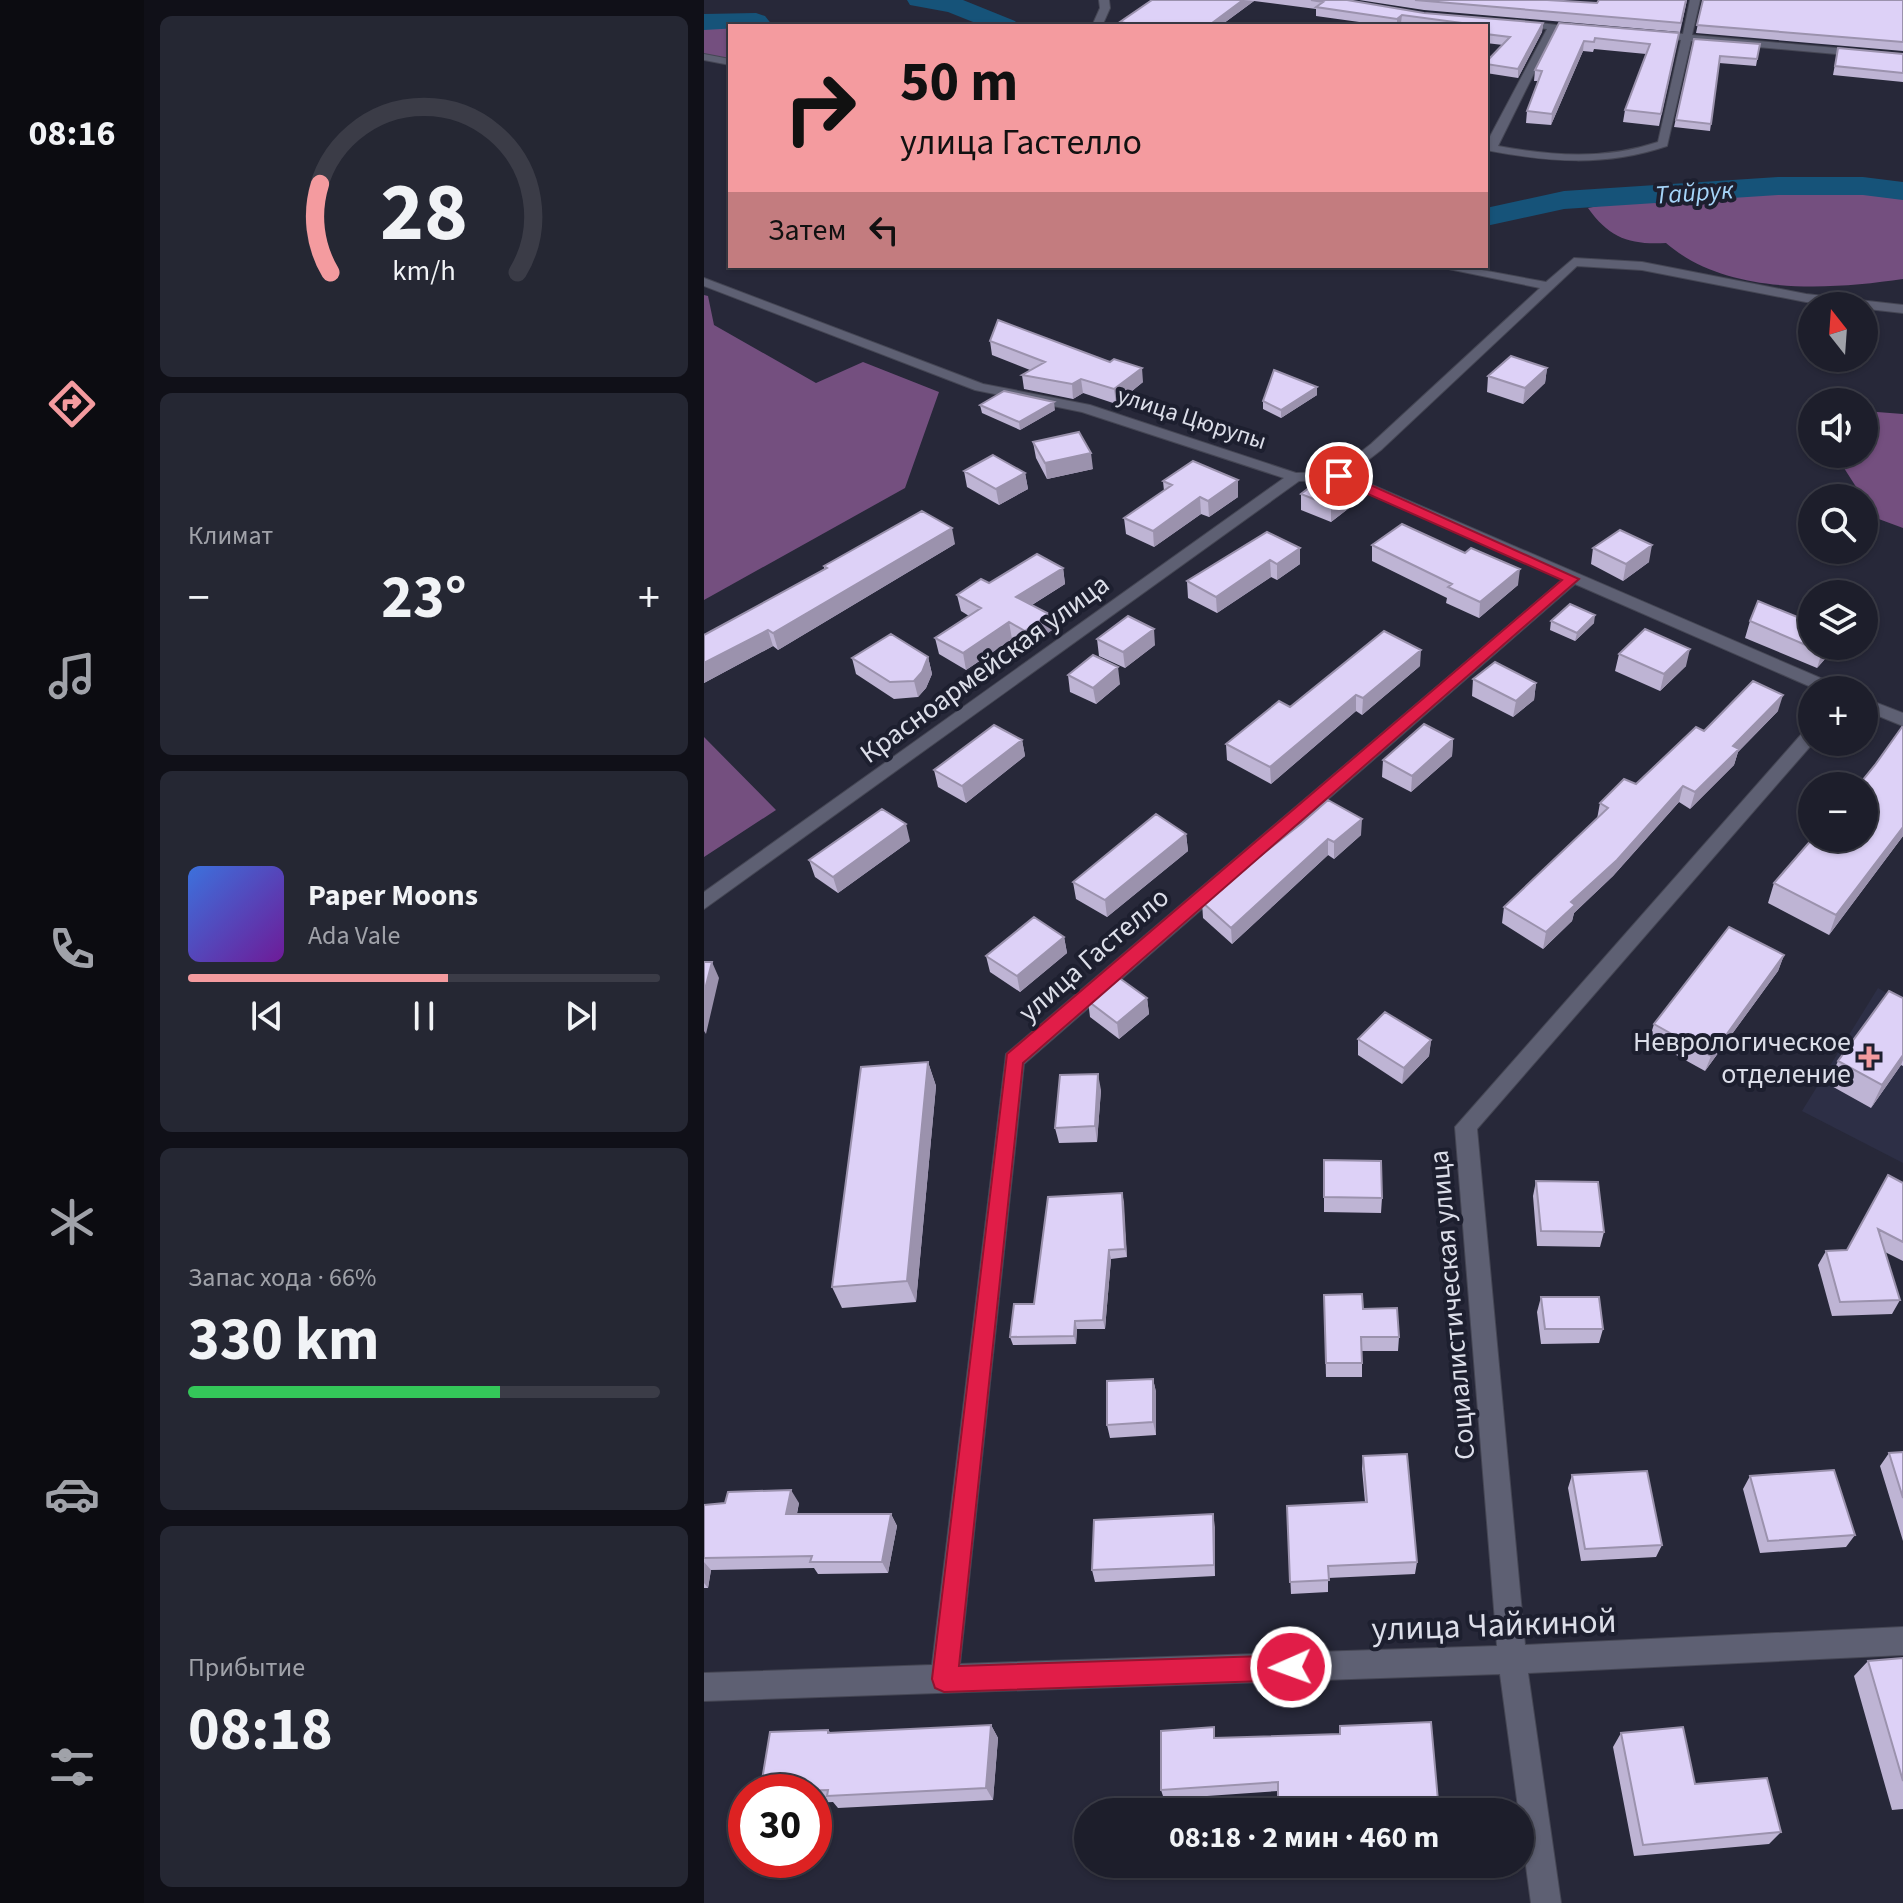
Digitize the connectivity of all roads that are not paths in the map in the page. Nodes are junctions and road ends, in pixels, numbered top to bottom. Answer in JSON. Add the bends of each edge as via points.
{"nodes":[{"id":1,"x":1104,"y":0,"type":"edge"},
{"id":2,"x":1695,"y":0,"type":"edge"},
{"id":3,"x":1510,"y":23,"type":"edge"},
{"id":4,"x":1098,"y":24,"type":"edge"},
{"id":5,"x":1553,"y":26,"type":"junction"},
{"id":6,"x":1597,"y":30,"type":"edge"},
{"id":7,"x":1642,"y":33,"type":"edge"},
{"id":8,"x":1686,"y":37,"type":"junction"},
{"id":9,"x":704,"y":57,"type":"edge"},
{"id":10,"x":1903,"y":57,"type":"edge"},
{"id":11,"x":728,"y":62,"type":"edge"},
{"id":12,"x":1488,"y":148,"type":"edge"},
{"id":13,"x":1451,"y":268,"type":"edge"},
{"id":14,"x":704,"y":282,"type":"edge"},
{"id":15,"x":1549,"y":286,"type":"junction"},
{"id":16,"x":1903,"y":309,"type":"edge"},
{"id":17,"x":1339,"y":476,"type":"junction"},
{"id":18,"x":1295,"y":477,"type":"junction"},
{"id":19,"x":1572,"y":579,"type":"junction"},
{"id":20,"x":1800,"y":676,"type":"edge"},
{"id":21,"x":1878,"y":710,"type":"edge"},
{"id":22,"x":1903,"y":720,"type":"edge"},
{"id":23,"x":1798,"y":749,"type":"edge"},
{"id":24,"x":704,"y":902,"type":"edge"},
{"id":25,"x":1903,"y":1641,"type":"edge"},
{"id":26,"x":1512,"y":1660,"type":"junction"},
{"id":27,"x":944,"y":1679,"type":"junction"},
{"id":28,"x":704,"y":1687,"type":"edge"},
{"id":29,"x":1546,"y":1903,"type":"edge"}],
"edges":[{"from":1,"to":4,"type":"street"},
{"from":2,"to":8,"type":"street"},
{"from":3,"to":5,"type":"street"},
{"from":5,"to":6,"type":"street"},
{"from":5,"to":12,"type":"street"},
{"from":7,"to":8,"type":"street"},
{"from":8,"to":10,"type":"street"},
{"from":8,"to":12,"type":"street","via":[[1663,144],[1595,160]]},
{"from":9,"to":11,"type":"street"},
{"from":13,"to":15,"type":"street"},
{"from":14,"to":18,"type":"street","name":"улица Цюрупы","via":[[980,387],[1085,408]]},
{"from":15,"to":16,"type":"street","via":[[1574,262],[1642,266],[1806,298]]},
{"from":15,"to":17,"type":"street"},
{"from":17,"to":18,"type":"street","name":"улица Цюрупы"},
{"from":17,"to":19,"type":"street","name":"улица Цюрупы"},
{"from":18,"to":24,"type":"street","name":"Красноармейская улица"},
{"from":19,"to":20,"type":"street","name":"улица Цюрупы"},
{"from":19,"to":27,"type":"street","name":"улица Гастелло","via":[[1014,1060]]},
{"from":21,"to":22,"type":"street"},
{"from":23,"to":26,"type":"street","name":"Социалистическая улица","via":[[1466,1127]]},
{"from":25,"to":26,"type":"street","name":"улица Чайкиной"},
{"from":26,"to":27,"type":"street","name":"улица Чайкиной"},
{"from":26,"to":29,"type":"street","name":"Социалистическая улица"},
{"from":27,"to":28,"type":"street","name":"улица Чайкиной"}]}
